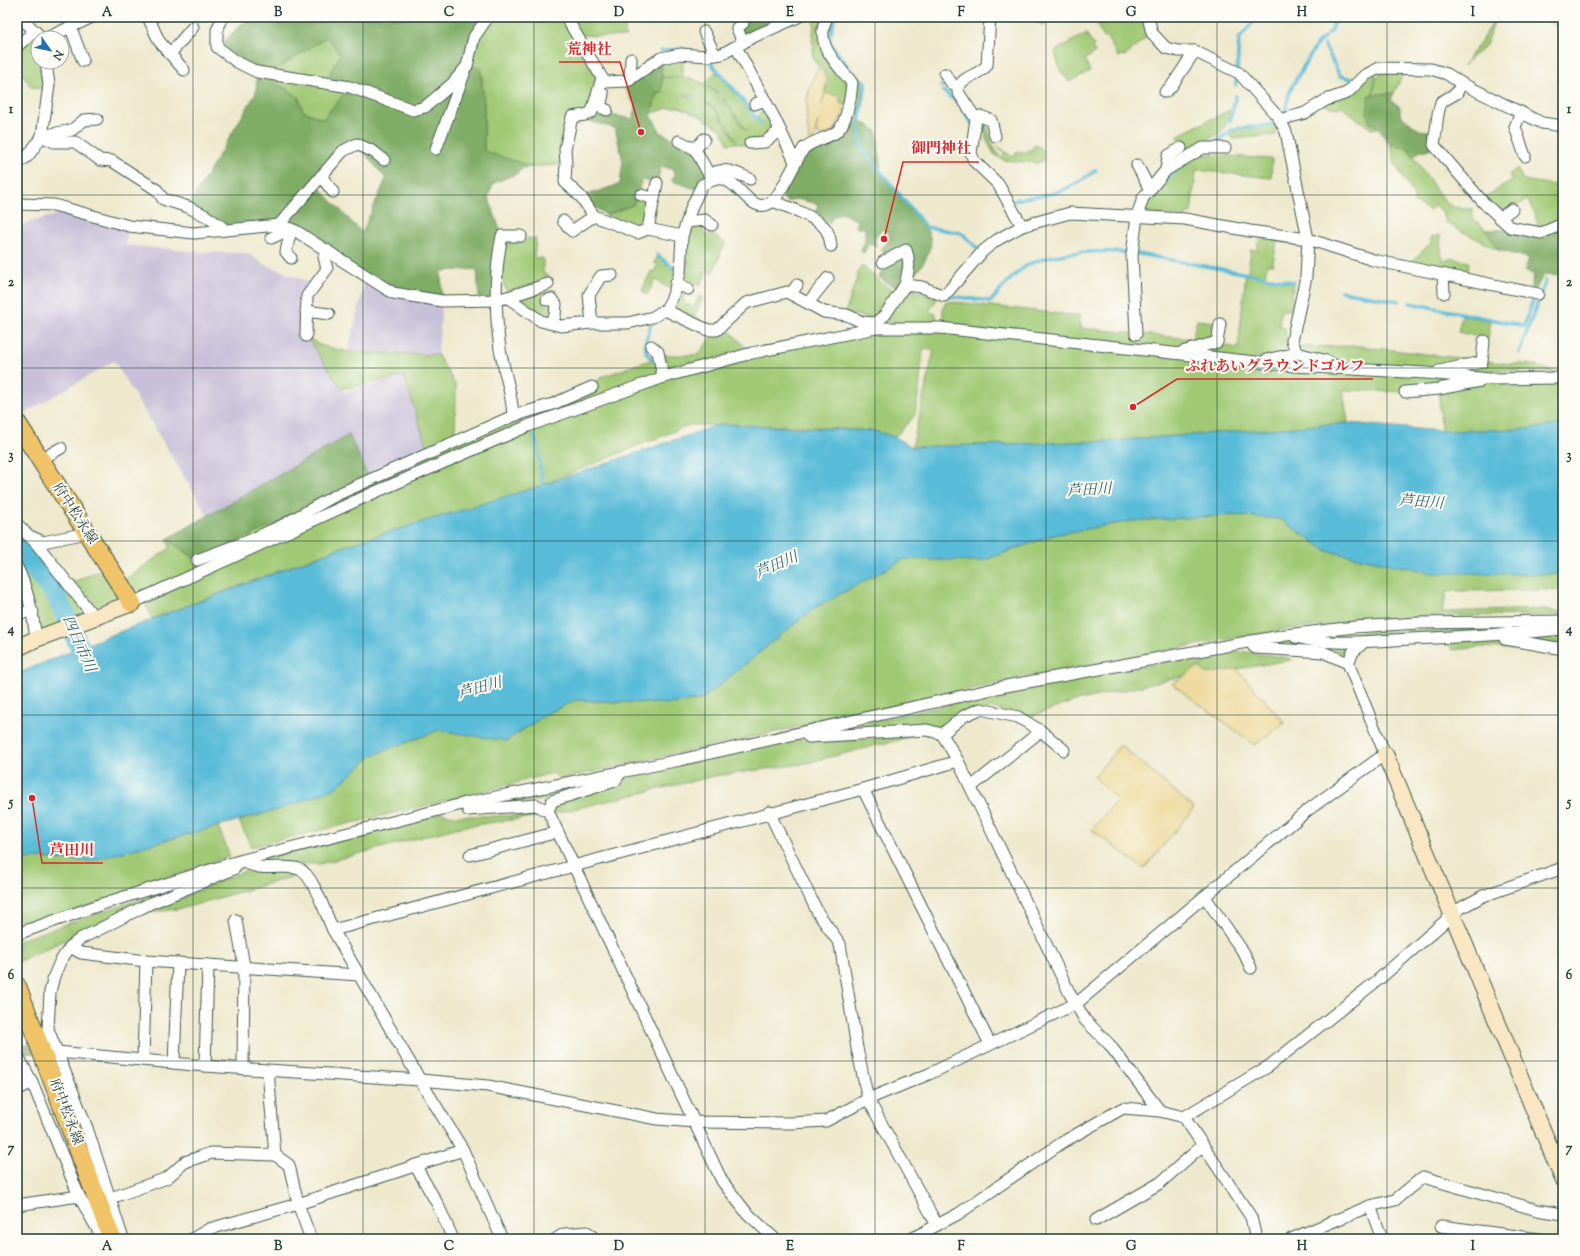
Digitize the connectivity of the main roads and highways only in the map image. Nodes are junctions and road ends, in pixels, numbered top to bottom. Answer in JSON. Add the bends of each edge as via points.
{"nodes":[{"id":1,"x":17,"y":423,"type":"edge"},
{"id":2,"x":132,"y":603,"type":"road end"},
{"id":3,"x":17,"y":986,"type":"edge"},
{"id":4,"x":112,"y":1239,"type":"edge"}],
"edges":[{"from":1,"to":2,"type":"main road","name":"府中松永線"},
{"from":3,"to":4,"type":"main road","name":"府中松永線"}]}
